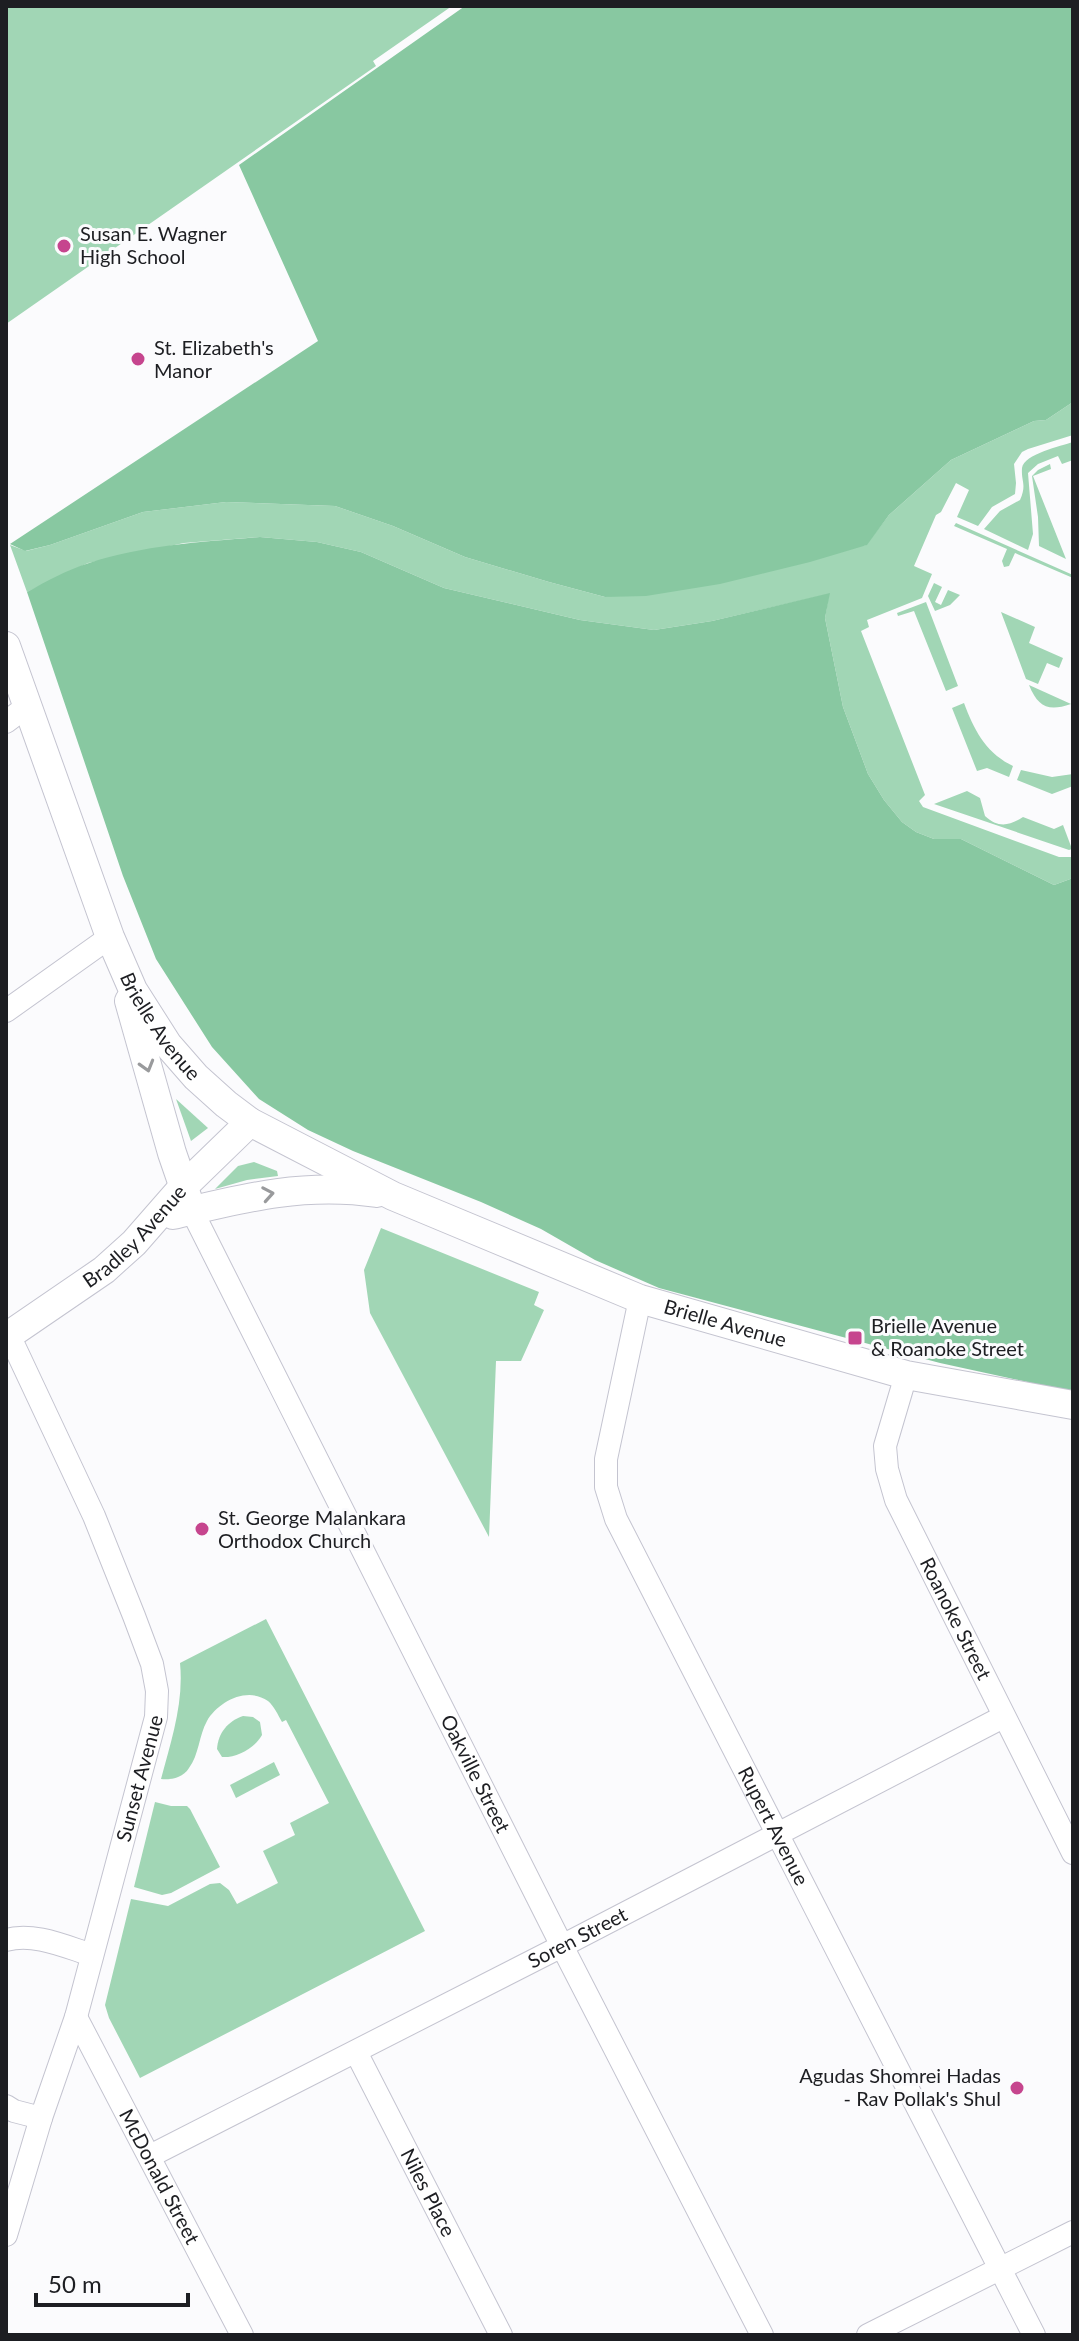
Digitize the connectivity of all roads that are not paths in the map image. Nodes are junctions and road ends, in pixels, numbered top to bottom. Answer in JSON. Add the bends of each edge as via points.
{"nodes":[{"id":1,"x":6,"y":646,"type":"edge"},
{"id":2,"x":16,"y":715,"type":"edge"},
{"id":3,"x":110,"y":937,"type":"junction"},
{"id":4,"x":6,"y":1011,"type":"edge"},
{"id":5,"x":250,"y":1122,"type":"junction"},
{"id":6,"x":393,"y":1196,"type":"junction"},
{"id":7,"x":187,"y":1199,"type":"junction"},
{"id":8,"x":155,"y":1220,"type":"joint"},
{"id":9,"x":640,"y":1299,"type":"junction"},
{"id":10,"x":8,"y":1336,"type":"edge"},
{"id":11,"x":906,"y":1375,"type":"junction"},
{"id":12,"x":1073,"y":1405,"type":"edge"},
{"id":13,"x":1003,"y":1717,"type":"junction"},
{"id":14,"x":778,"y":1834,"type":"junction"},
{"id":15,"x":1073,"y":1853,"type":"edge"},
{"id":16,"x":6,"y":1940,"type":"edge"},
{"id":17,"x":562,"y":1946,"type":"junction"},
{"id":18,"x":92,"y":1955,"type":"junction"},
{"id":19,"x":76,"y":2017,"type":"junction"},
{"id":20,"x":356,"y":2052,"type":"junction"},
{"id":21,"x":6,"y":2106,"type":"edge"},
{"id":22,"x":41,"y":2118,"type":"junction"},
{"id":23,"x":150,"y":2156,"type":"junction"},
{"id":24,"x":1073,"y":2232,"type":"edge"},
{"id":25,"x":6,"y":2235,"type":"edge"},
{"id":26,"x":1000,"y":2269,"type":"junction"},
{"id":27,"x":242,"y":2335,"type":"edge"},
{"id":28,"x":501,"y":2335,"type":"edge"},
{"id":29,"x":762,"y":2335,"type":"edge"},
{"id":30,"x":868,"y":2335,"type":"edge"},
{"id":31,"x":1034,"y":2335,"type":"edge"}],
"edges":[{"from":1,"to":2,"type":"street","name":"Brielle Avenue"},
{"from":2,"to":3,"type":"street","name":"Brielle Avenue"},
{"from":3,"to":4,"type":"street"},
{"from":3,"to":5,"type":"street","name":"Brielle Avenue","via":[[133,990],[168,1045],[196,1077]]},
{"from":3,"to":7,"type":"street","name":"Brielle Avenue","one_way":true},
{"from":5,"to":6,"type":"street","name":"Brielle Avenue"},
{"from":5,"to":7,"type":"street","name":"Bradley Avenue"},
{"from":7,"to":6,"type":"street","name":"Brielle Avenue","one_way":true,"via":[[234,1200],[329,1189]]},
{"from":6,"to":9,"type":"street","name":"Brielle Avenue"},
{"from":7,"to":8,"type":"street","name":"Brielle Avenue"},
{"from":7,"to":17,"type":"street","name":"Oakville Street"},
{"from":8,"to":10,"type":"street","name":"Bradley Avenue","via":[[104,1270]]},
{"from":9,"to":11,"type":"street","name":"Brielle Avenue"},
{"from":9,"to":14,"type":"street","name":"Rupert Avenue","via":[[608,1442],[606,1487],[616,1519]]},
{"from":10,"to":18,"type":"street","name":"Sunset Avenue","via":[[94,1516],[152,1664],[157,1691],[156,1717]]},
{"from":11,"to":12,"type":"street","name":"Brielle Avenue"},
{"from":11,"to":13,"type":"street","name":"Roanoke Street","via":[[885,1446],[887,1469],[896,1500]]},
{"from":13,"to":14,"type":"street","name":"Soren Street"},
{"from":13,"to":15,"type":"street","name":"Roanoke Street"},
{"from":14,"to":17,"type":"street","name":"Soren Street"},
{"from":14,"to":26,"type":"street","name":"Rupert Avenue"},
{"from":16,"to":18,"type":"street","via":[[36,1938]]},
{"from":17,"to":20,"type":"street","name":"Soren Street"},
{"from":17,"to":29,"type":"street","name":"Oakville Street"},
{"from":18,"to":19,"type":"street","name":"Sunset Avenue"},
{"from":19,"to":22,"type":"street","name":"Sunset Avenue"},
{"from":19,"to":23,"type":"street","name":"McDonald Street"},
{"from":20,"to":23,"type":"street","name":"Soren Street"},
{"from":20,"to":28,"type":"street","name":"Niles Place"},
{"from":21,"to":22,"type":"street"},
{"from":22,"to":25,"type":"street","name":"Sunset Avenue"},
{"from":23,"to":27,"type":"street","name":"McDonald Street"},
{"from":24,"to":26,"type":"street"},
{"from":26,"to":30,"type":"street"},
{"from":26,"to":31,"type":"street","name":"Rupert Avenue"}]}
